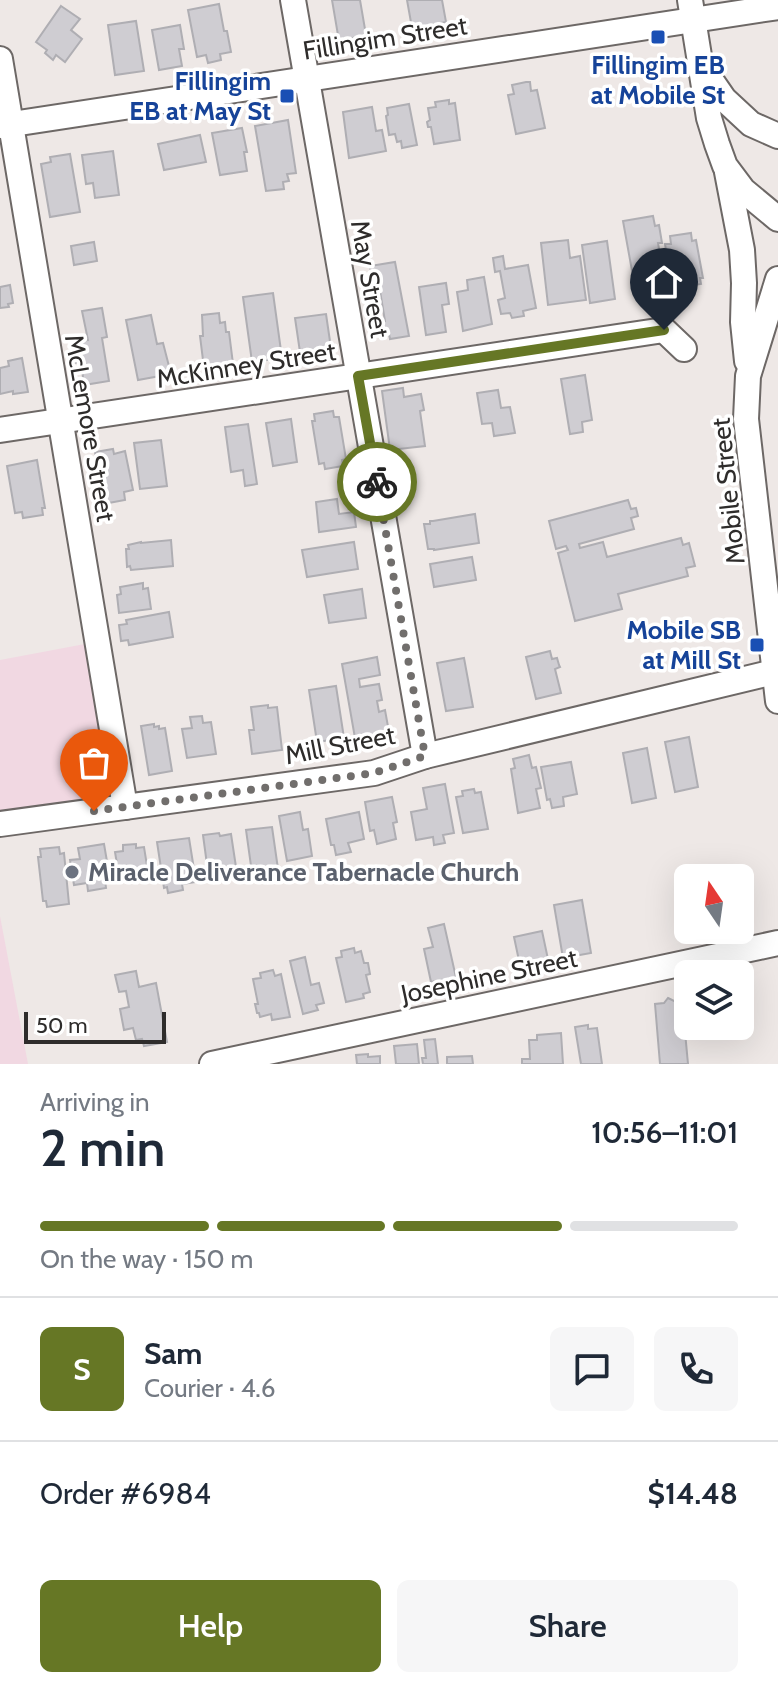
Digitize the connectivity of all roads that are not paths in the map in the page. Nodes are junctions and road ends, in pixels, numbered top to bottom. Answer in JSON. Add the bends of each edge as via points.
{"nodes":[{"id":1,"x":293,"y":0,"type":"edge"},
{"id":2,"x":778,"y":7,"type":"edge"},
{"id":3,"x":692,"y":10,"type":"edge"},
{"id":4,"x":0,"y":59,"type":"edge"},
{"id":5,"x":700,"y":65,"type":"junction"},
{"id":6,"x":306,"y":79,"type":"junction"},
{"id":7,"x":6,"y":125,"type":"edge"},
{"id":8,"x":778,"y":136,"type":"edge"},
{"id":9,"x":725,"y":166,"type":"junction"},
{"id":10,"x":778,"y":219,"type":"edge"},
{"id":11,"x":778,"y":279,"type":"edge"},
{"id":12,"x":684,"y":349,"type":"dead end"},
{"id":13,"x":358,"y":376,"type":"junction"},
{"id":14,"x":748,"y":376,"type":"junction"},
{"id":15,"x":61,"y":421,"type":"junction"},
{"id":16,"x":0,"y":430,"type":"edge"},
{"id":17,"x":776,"y":671,"type":"edge"},
{"id":18,"x":778,"y":701,"type":"edge"},
{"id":19,"x":425,"y":756,"type":"junction"},
{"id":20,"x":125,"y":807,"type":"junction"},
{"id":21,"x":0,"y":824,"type":"edge"},
{"id":22,"x":778,"y":943,"type":"edge"},
{"id":23,"x":212,"y":1064,"type":"edge"}],
"edges":[{"from":1,"to":6,"type":"street","name":"May Street"},
{"from":2,"to":3,"type":"street","name":"Fillingim Street"},
{"from":3,"to":5,"type":"street"},
{"from":3,"to":6,"type":"street","name":"Fillingim Street"},
{"from":4,"to":7,"type":"street","name":"McLemore Street"},
{"from":5,"to":8,"type":"street","via":[[724,99],[751,124]]},
{"from":5,"to":9,"type":"street"},
{"from":6,"to":7,"type":"street","name":"Fillingim Street"},
{"from":6,"to":13,"type":"street","name":"May Street"},
{"from":7,"to":15,"type":"street","name":"McLemore Street"},
{"from":9,"to":10,"type":"street","via":[[743,190]]},
{"from":9,"to":14,"type":"street","via":[[742,250]]},
{"from":11,"to":14,"type":"street","name":"Mobile Street"},
{"from":12,"to":13,"type":"street","name":"McKinney Street","via":[[664,330]]},
{"from":13,"to":15,"type":"street","name":"McKinney Street"},
{"from":13,"to":19,"type":"street","name":"May Street"},
{"from":14,"to":17,"type":"street","name":"Mobile Street","via":[[746,419]]},
{"from":15,"to":16,"type":"street","name":"McKinney Street"},
{"from":15,"to":20,"type":"street","name":"McLemore Street"},
{"from":17,"to":18,"type":"street","name":"Mobile Street"},
{"from":17,"to":19,"type":"street","name":"Mill Street"},
{"from":19,"to":20,"type":"street","name":"Mill Street","via":[[374,773]]},
{"from":20,"to":21,"type":"street","name":"Mill Street"},
{"from":22,"to":23,"type":"street","name":"Josephine Street"}]}
